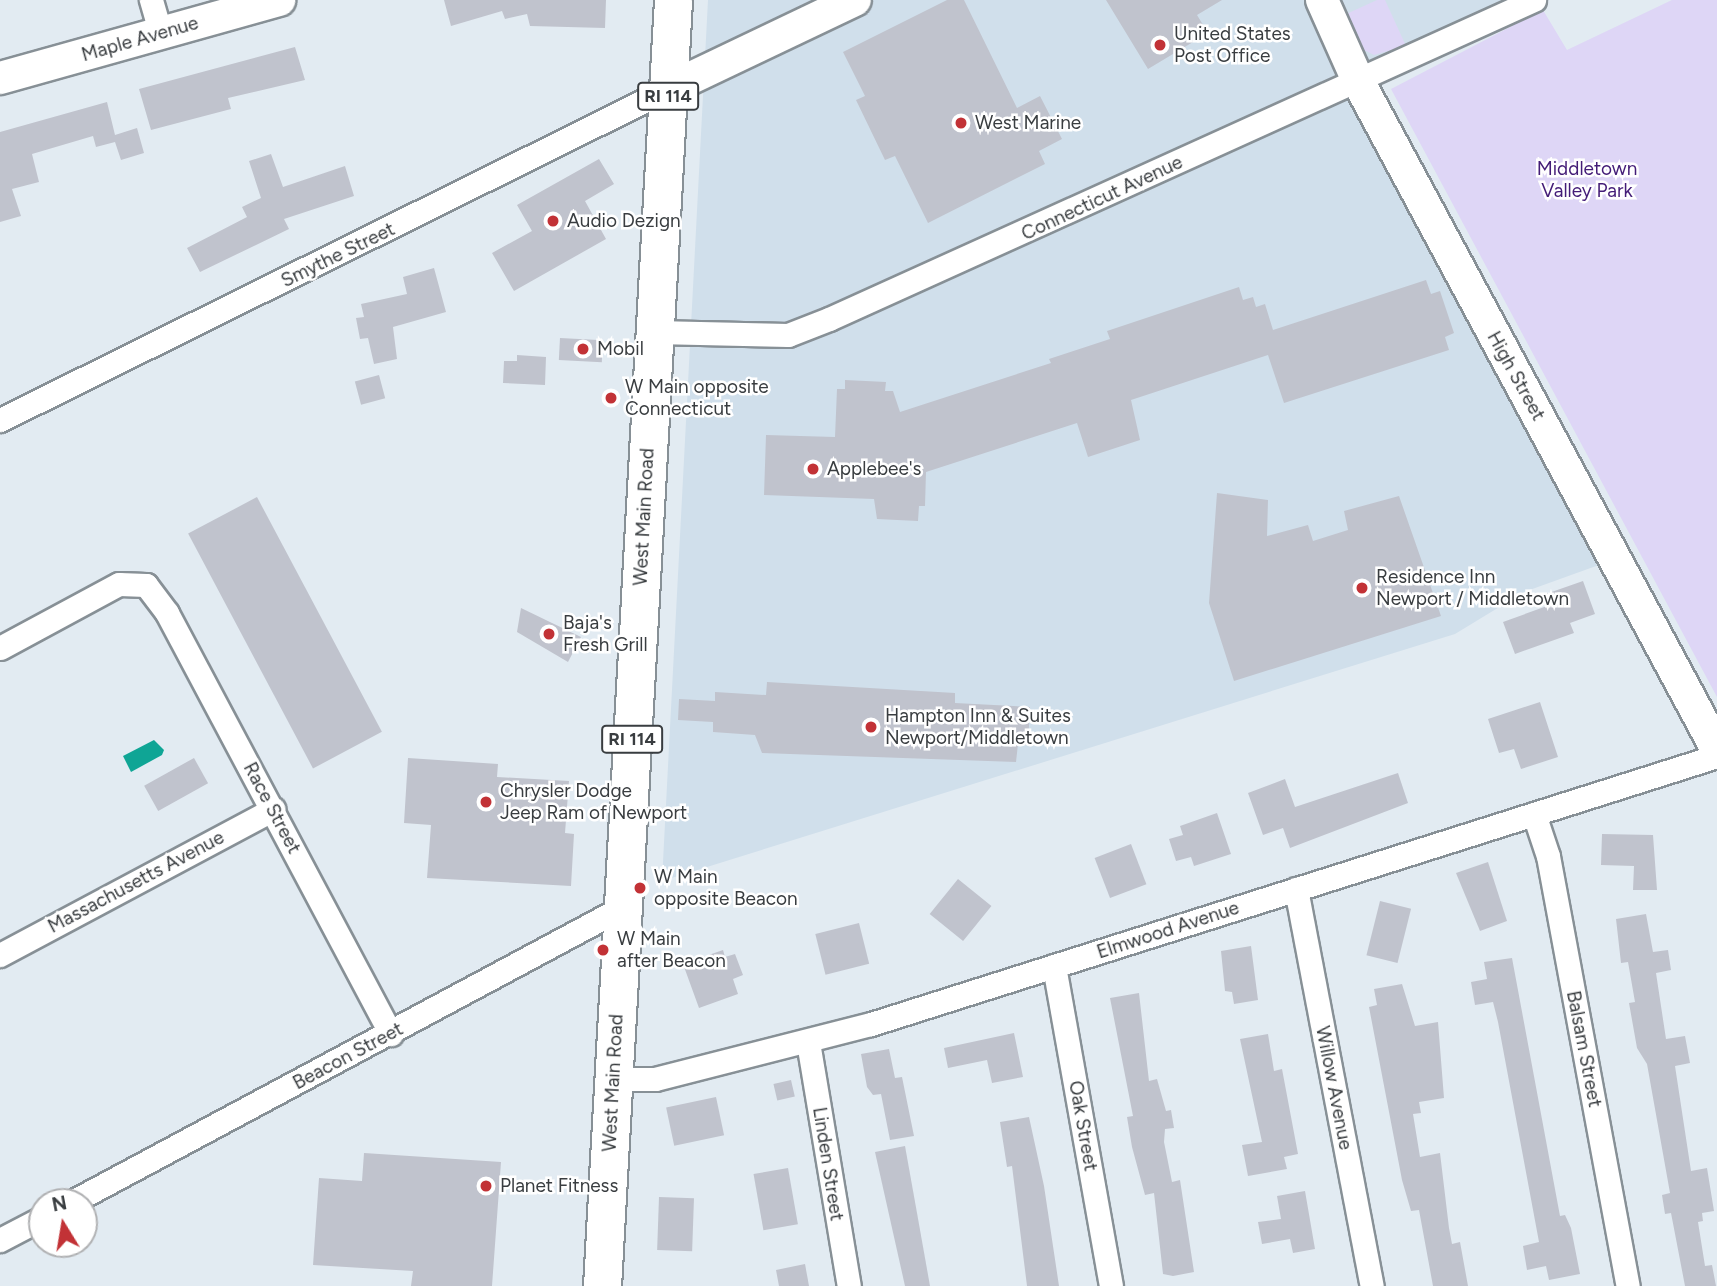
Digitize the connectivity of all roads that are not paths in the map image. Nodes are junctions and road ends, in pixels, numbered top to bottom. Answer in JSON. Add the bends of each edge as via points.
{"nodes":[{"id":1,"x":151,"y":0,"type":"edge"},
{"id":2,"x":279,"y":0,"type":"edge"},
{"id":3,"x":673,"y":0,"type":"edge"},
{"id":4,"x":855,"y":0,"type":"edge"},
{"id":5,"x":1322,"y":0,"type":"edge"},
{"id":6,"x":1534,"y":0,"type":"edge"},
{"id":7,"x":161,"y":34,"type":"junction"},
{"id":8,"x":0,"y":78,"type":"edge"},
{"id":9,"x":1359,"y":81,"type":"junction"},
{"id":10,"x":668,"y":89,"type":"junction"},
{"id":11,"x":655,"y":332,"type":"junction"},
{"id":12,"x":2,"y":414,"type":"edge"},
{"id":13,"x":0,"y":648,"type":"edge"},
{"id":14,"x":1717,"y":750,"type":"edge"},
{"id":15,"x":1717,"y":755,"type":"edge"},
{"id":16,"x":273,"y":809,"type":"junction"},
{"id":17,"x":1534,"y":814,"type":"junction"},
{"id":18,"x":1296,"y":889,"type":"junction"},
{"id":19,"x":623,"y":907,"type":"junction"},
{"id":20,"x":0,"y":956,"type":"edge"},
{"id":21,"x":1054,"y":966,"type":"junction"},
{"id":22,"x":391,"y":1034,"type":"junction"},
{"id":23,"x":808,"y":1042,"type":"junction"},
{"id":24,"x":613,"y":1079,"type":"junction"},
{"id":25,"x":98,"y":1188,"type":"edge"},
{"id":26,"x":28,"y":1225,"type":"edge"},
{"id":27,"x":0,"y":1240,"type":"edge"},
{"id":28,"x":602,"y":1286,"type":"edge"},
{"id":29,"x":849,"y":1286,"type":"edge"},
{"id":30,"x":1111,"y":1286,"type":"edge"},
{"id":31,"x":1371,"y":1286,"type":"edge"},
{"id":32,"x":1628,"y":1286,"type":"edge"}],
"edges":[{"from":1,"to":7,"type":"street"},
{"from":2,"to":7,"type":"street","name":"Maple Avenue"},
{"from":3,"to":10,"type":"main road","name":"West Main Road","number":"RI 114"},
{"from":4,"to":10,"type":"street"},
{"from":5,"to":9,"type":"street","name":"High Street"},
{"from":6,"to":9,"type":"street","name":"Connecticut Avenue"},
{"from":7,"to":8,"type":"street","name":"Maple Avenue"},
{"from":9,"to":11,"type":"street","name":"Connecticut Avenue","via":[[926,278],[788,335]]},
{"from":9,"to":14,"type":"street","name":"High Street"},
{"from":10,"to":11,"type":"main road","name":"West Main Road","number":"RI 114"},
{"from":10,"to":12,"type":"street","name":"Smythe Street"},
{"from":11,"to":19,"type":"main road","name":"West Main Road","number":"RI 114"},
{"from":13,"to":16,"type":"street","name":"Race Street","via":[[119,584],[146,585],[167,613]]},
{"from":15,"to":17,"type":"street","name":"Elmwood Avenue"},
{"from":16,"to":20,"type":"street","name":"Massachusetts Avenue"},
{"from":16,"to":22,"type":"street","name":"Race Street"},
{"from":17,"to":18,"type":"street","name":"Elmwood Avenue"},
{"from":17,"to":32,"type":"street","name":"Balsam Street","via":[[1548,856]]},
{"from":18,"to":21,"type":"street","name":"Elmwood Avenue"},
{"from":18,"to":31,"type":"street","name":"Willow Avenue"},
{"from":19,"to":22,"type":"street","name":"Beacon Street"},
{"from":19,"to":24,"type":"main road","name":"West Main Road","number":"RI 114"},
{"from":21,"to":23,"type":"street","name":"Elmwood Avenue"},
{"from":21,"to":30,"type":"street","name":"Oak Street"},
{"from":22,"to":25,"type":"street","name":"Beacon Street"},
{"from":23,"to":24,"type":"street","name":"Elmwood Avenue","via":[[655,1079]]},
{"from":23,"to":29,"type":"street","name":"Linden Street"},
{"from":24,"to":28,"type":"main road","name":"West Main Road","number":"RI 114"},
{"from":26,"to":27,"type":"street"}]}
